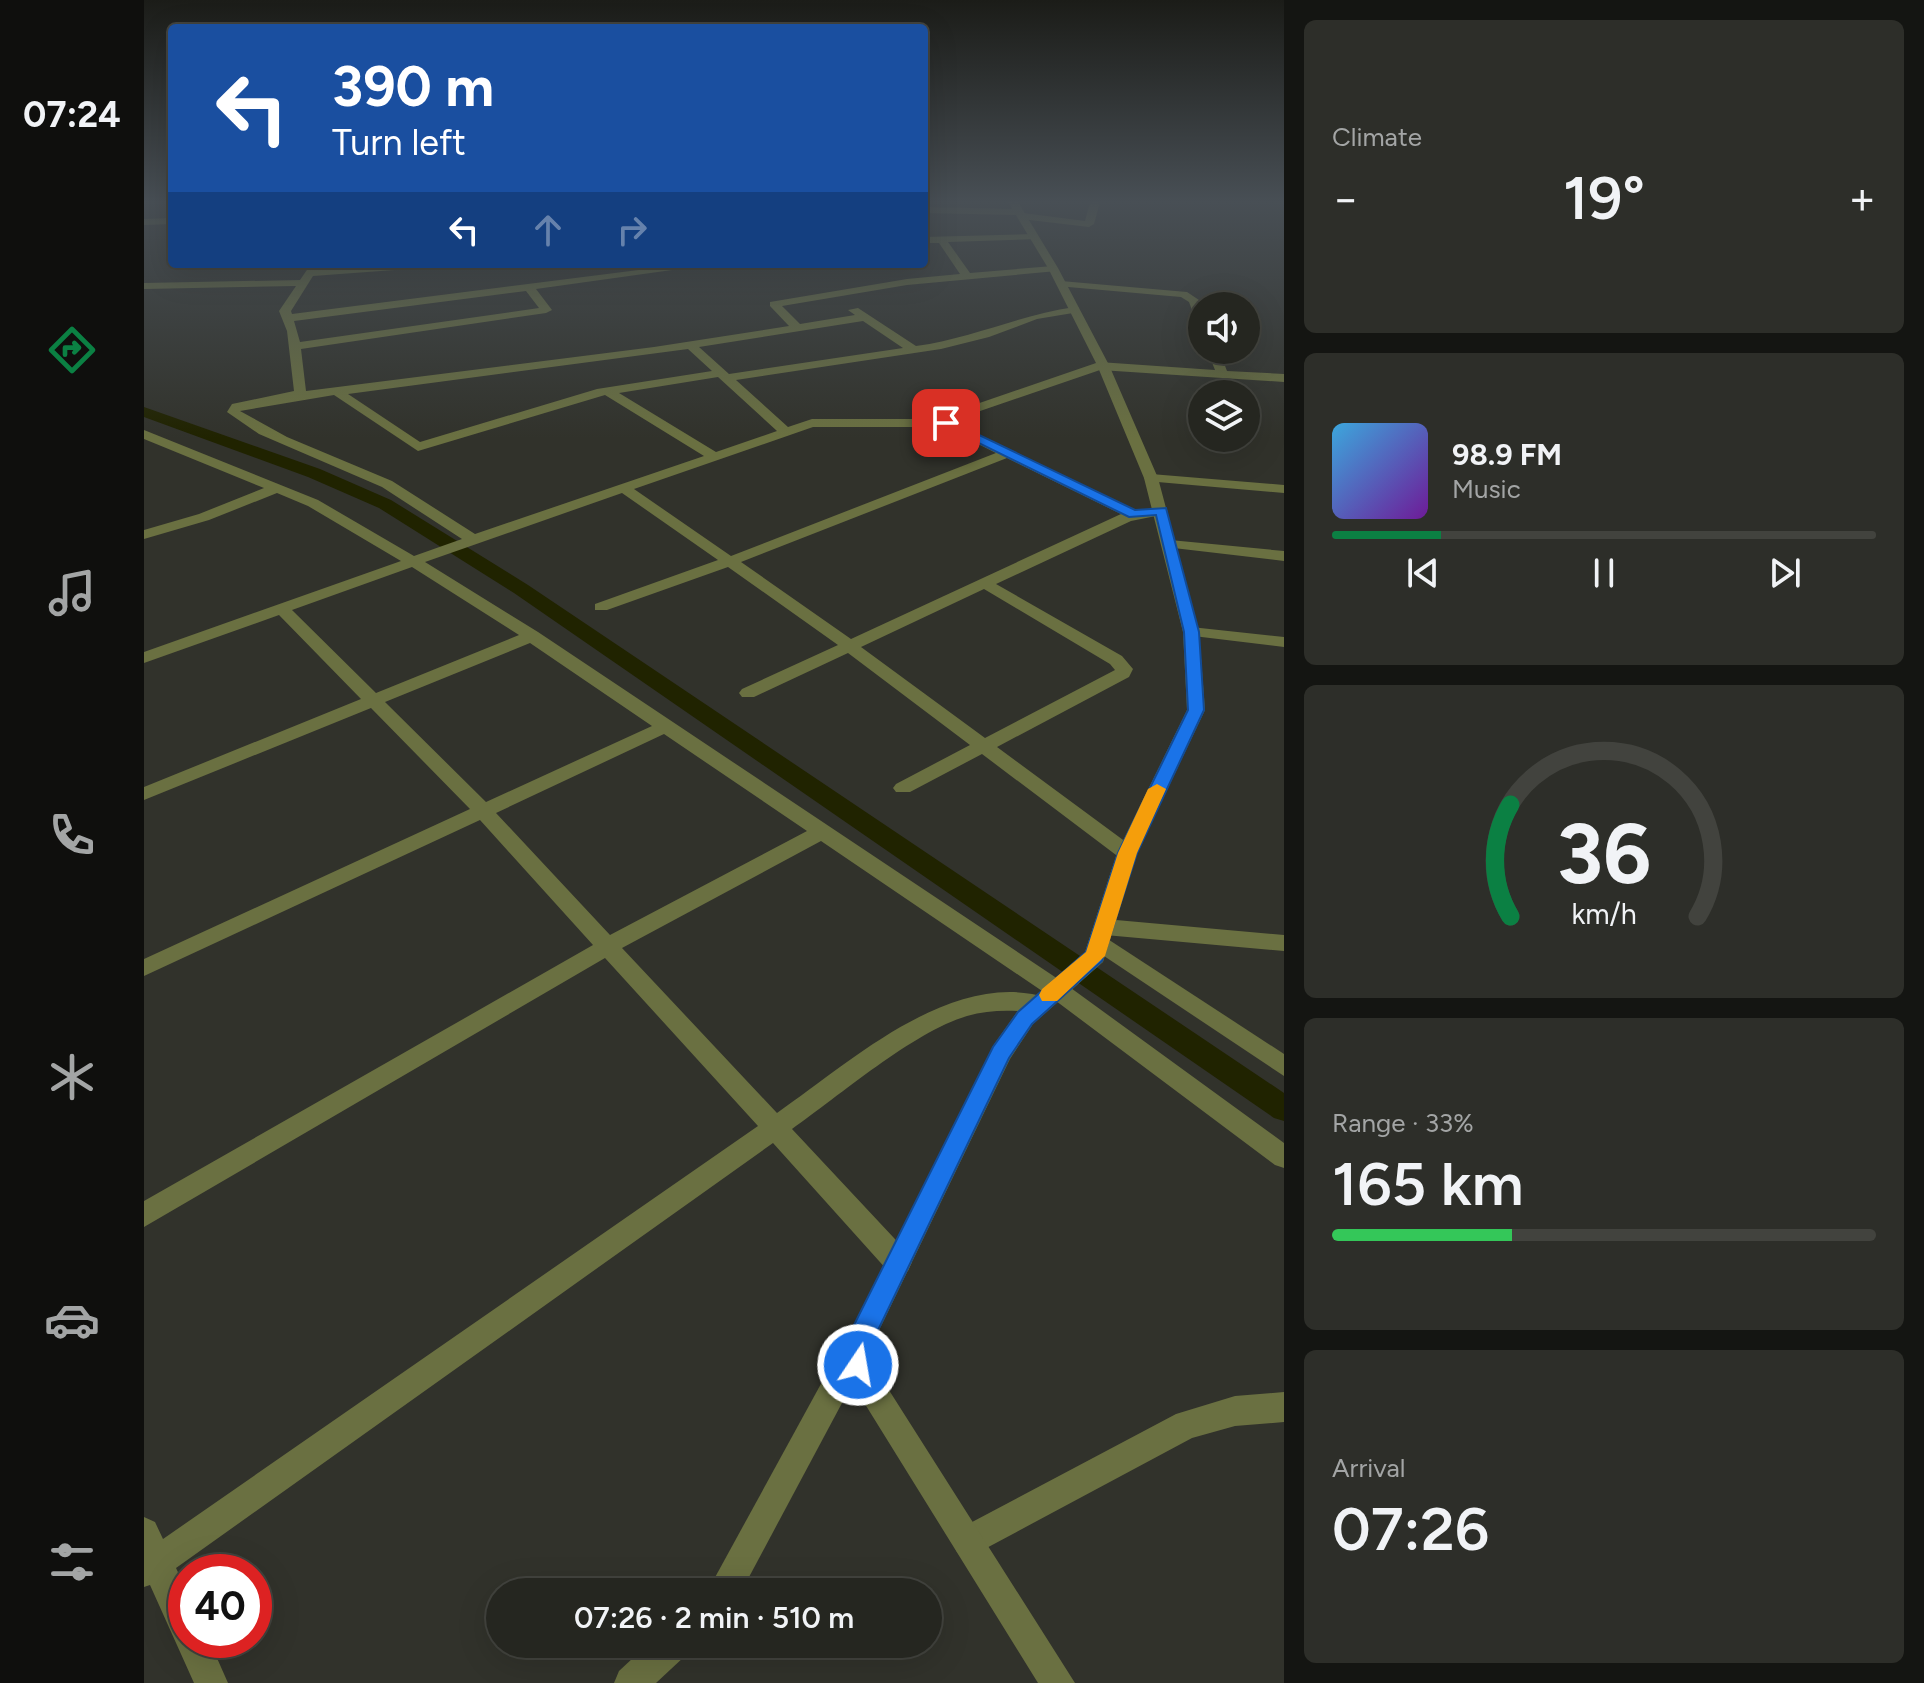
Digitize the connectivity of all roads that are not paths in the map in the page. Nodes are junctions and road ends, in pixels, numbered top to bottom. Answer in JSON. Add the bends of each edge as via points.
{"nodes":[{"id":1,"x":219,"y":281,"type":"edge"},
{"id":2,"x":304,"y":281,"type":"edge"},
{"id":3,"x":581,"y":281,"type":"edge"},
{"id":4,"x":932,"y":281,"type":"edge"},
{"id":5,"x":1059,"y":281,"type":"edge"},
{"id":6,"x":1061,"y":284,"type":"junction"},
{"id":7,"x":144,"y":286,"type":"edge"},
{"id":8,"x":529,"y":287,"type":"junction"},
{"id":9,"x":821,"y":295,"type":"junction"},
{"id":10,"x":1188,"y":296,"type":"edge"},
{"id":11,"x":1075,"y":310,"type":"junction"},
{"id":12,"x":866,"y":317,"type":"junction"},
{"id":13,"x":288,"y":318,"type":"junction"},
{"id":14,"x":797,"y":328,"type":"junction"},
{"id":15,"x":690,"y":345,"type":"junction"},
{"id":16,"x":295,"y":346,"type":"junction"},
{"id":17,"x":914,"y":350,"type":"junction"},
{"id":18,"x":1218,"y":364,"type":"edge"},
{"id":19,"x":1103,"y":365,"type":"junction"},
{"id":20,"x":1222,"y":373,"type":"junction"},
{"id":21,"x":724,"y":376,"type":"junction"},
{"id":22,"x":1284,"y":378,"type":"edge"},
{"id":23,"x":336,"y":391,"type":"junction"},
{"id":24,"x":607,"y":391,"type":"junction"},
{"id":25,"x":292,"y":397,"type":"junction"},
{"id":26,"x":934,"y":422,"type":"junction"},
{"id":27,"x":785,"y":431,"type":"junction"},
{"id":28,"x":144,"y":434,"type":"edge"},
{"id":29,"x":153,"y":444,"type":"edge"},
{"id":30,"x":1008,"y":453,"type":"junction"},
{"id":31,"x":714,"y":456,"type":"junction"},
{"id":32,"x":1151,"y":478,"type":"junction"},
{"id":33,"x":277,"y":488,"type":"junction"},
{"id":34,"x":623,"y":488,"type":"junction"},
{"id":35,"x":1284,"y":489,"type":"edge"},
{"id":36,"x":1161,"y":511,"type":"junction"},
{"id":37,"x":1134,"y":515,"type":"junction"},
{"id":38,"x":144,"y":535,"type":"edge"},
{"id":39,"x":470,"y":541,"type":"junction"},
{"id":40,"x":1170,"y":544,"type":"junction"},
{"id":41,"x":1284,"y":556,"type":"edge"},
{"id":42,"x":420,"y":560,"type":"junction"},
{"id":43,"x":731,"y":561,"type":"junction"},
{"id":44,"x":984,"y":583,"type":"junction"},
{"id":45,"x":601,"y":607,"type":"dead end"},
{"id":46,"x":282,"y":609,"type":"junction"},
{"id":47,"x":1191,"y":632,"type":"junction"},
{"id":48,"x":532,"y":636,"type":"junction"},
{"id":49,"x":1284,"y":642,"type":"edge"},
{"id":50,"x":849,"y":646,"type":"junction"},
{"id":51,"x":144,"y":658,"type":"edge"},
{"id":52,"x":748,"y":693,"type":"dead end"},
{"id":53,"x":373,"y":700,"type":"junction"},
{"id":54,"x":667,"y":726,"type":"junction"},
{"id":55,"x":982,"y":745,"type":"junction"},
{"id":56,"x":903,"y":788,"type":"dead end"},
{"id":57,"x":144,"y":794,"type":"edge"},
{"id":58,"x":484,"y":812,"type":"junction"},
{"id":59,"x":823,"y":831,"type":"junction"},
{"id":60,"x":1127,"y":853,"type":"junction"},
{"id":61,"x":1100,"y":942,"type":"junction"},
{"id":62,"x":1284,"y":943,"type":"edge"},
{"id":63,"x":608,"y":946,"type":"junction"},
{"id":64,"x":144,"y":968,"type":"edge"},
{"id":65,"x":1054,"y":991,"type":"junction"},
{"id":66,"x":1284,"y":1066,"type":"edge"},
{"id":67,"x":775,"y":1128,"type":"junction"},
{"id":68,"x":1284,"y":1157,"type":"edge"},
{"id":69,"x":144,"y":1215,"type":"edge"},
{"id":70,"x":898,"y":1262,"type":"junction"},
{"id":71,"x":855,"y":1350,"type":"junction"},
{"id":72,"x":1284,"y":1407,"type":"edge"},
{"id":73,"x":968,"y":1541,"type":"junction"},
{"id":74,"x":148,"y":1555,"type":"edge"},
{"id":75,"x":731,"y":1578,"type":"edge"},
{"id":76,"x":168,"y":1593,"type":"edge"},
{"id":77,"x":200,"y":1658,"type":"edge"},
{"id":78,"x":658,"y":1658,"type":"edge"},
{"id":79,"x":211,"y":1683,"type":"edge"},
{"id":80,"x":631,"y":1683,"type":"edge"},
{"id":81,"x":1058,"y":1683,"type":"edge"}],
"edges":[{"from":1,"to":7,"type":"street"},
{"from":2,"to":13,"type":"street","via":[[287,305]]},
{"from":3,"to":8,"type":"street"},
{"from":4,"to":9,"type":"street"},
{"from":5,"to":6,"type":"street"},
{"from":6,"to":10,"type":"street"},
{"from":6,"to":11,"type":"street"},
{"from":8,"to":13,"type":"street"},
{"from":8,"to":16,"type":"street","via":[[546,310]]},
{"from":9,"to":12,"type":"street"},
{"from":9,"to":14,"type":"street","via":[[774,304]]},
{"from":11,"to":17,"type":"street"},
{"from":11,"to":19,"type":"street"},
{"from":12,"to":14,"type":"street"},
{"from":12,"to":17,"type":"street"},
{"from":13,"to":16,"type":"street"},
{"from":14,"to":15,"type":"street"},
{"from":15,"to":21,"type":"street"},
{"from":15,"to":23,"type":"street"},
{"from":16,"to":25,"type":"street","via":[[301,390]]},
{"from":17,"to":21,"type":"street"},
{"from":18,"to":20,"type":"street"},
{"from":19,"to":20,"type":"street"},
{"from":19,"to":26,"type":"street"},
{"from":19,"to":32,"type":"street"},
{"from":20,"to":22,"type":"street"},
{"from":21,"to":24,"type":"street"},
{"from":21,"to":27,"type":"street"},
{"from":23,"to":24,"type":"street","via":[[418,447]]},
{"from":23,"to":25,"type":"street"},
{"from":24,"to":31,"type":"street"},
{"from":25,"to":39,"type":"street","via":[[242,405],[233,412],[399,490]]},
{"from":26,"to":27,"type":"street","via":[[823,422]]},
{"from":26,"to":30,"type":"street","via":[[954,426]]},
{"from":27,"to":31,"type":"street"},
{"from":28,"to":29,"type":"street"},
{"from":29,"to":33,"type":"street"},
{"from":30,"to":37,"type":"street"},
{"from":30,"to":43,"type":"street"},
{"from":31,"to":34,"type":"street"},
{"from":32,"to":35,"type":"street"},
{"from":32,"to":36,"type":"street"},
{"from":33,"to":38,"type":"street"},
{"from":33,"to":42,"type":"street"},
{"from":34,"to":39,"type":"street"},
{"from":34,"to":43,"type":"street"},
{"from":36,"to":37,"type":"street"},
{"from":36,"to":40,"type":"street"},
{"from":37,"to":44,"type":"street"},
{"from":39,"to":42,"type":"street"},
{"from":40,"to":41,"type":"street"},
{"from":40,"to":47,"type":"street"},
{"from":42,"to":46,"type":"street"},
{"from":42,"to":48,"type":"street"},
{"from":43,"to":45,"type":"street"},
{"from":43,"to":50,"type":"street"},
{"from":44,"to":50,"type":"street"},
{"from":44,"to":55,"type":"street","via":[[1124,669]]},
{"from":46,"to":51,"type":"street"},
{"from":46,"to":53,"type":"street"},
{"from":47,"to":49,"type":"street"},
{"from":47,"to":60,"type":"street","via":[[1196,710]]},
{"from":48,"to":53,"type":"street"},
{"from":48,"to":54,"type":"street"},
{"from":50,"to":52,"type":"street"},
{"from":50,"to":55,"type":"street"},
{"from":53,"to":57,"type":"street"},
{"from":53,"to":58,"type":"street"},
{"from":54,"to":58,"type":"street"},
{"from":54,"to":59,"type":"street"},
{"from":55,"to":56,"type":"street"},
{"from":55,"to":60,"type":"street"},
{"from":58,"to":63,"type":"street"},
{"from":58,"to":64,"type":"street"},
{"from":59,"to":63,"type":"street"},
{"from":59,"to":65,"type":"street"},
{"from":60,"to":61,"type":"street"},
{"from":61,"to":62,"type":"street"},
{"from":61,"to":65,"type":"street"},
{"from":61,"to":66,"type":"street"},
{"from":63,"to":67,"type":"street"},
{"from":63,"to":69,"type":"street"},
{"from":65,"to":67,"type":"street","via":[[980,1003],[923,1026]]},
{"from":65,"to":68,"type":"street"},
{"from":65,"to":70,"type":"street","via":[[1025,1018],[1001,1053]]},
{"from":67,"to":70,"type":"street"},
{"from":67,"to":74,"type":"street"},
{"from":70,"to":71,"type":"street"},
{"from":71,"to":73,"type":"street","via":[[858,1365]]},
{"from":71,"to":75,"type":"street"},
{"from":72,"to":73,"type":"street","via":[[1235,1411],[1187,1425]]},
{"from":73,"to":81,"type":"street"},
{"from":74,"to":76,"type":"street"},
{"from":77,"to":79,"type":"street"},
{"from":78,"to":80,"type":"street"}]}
